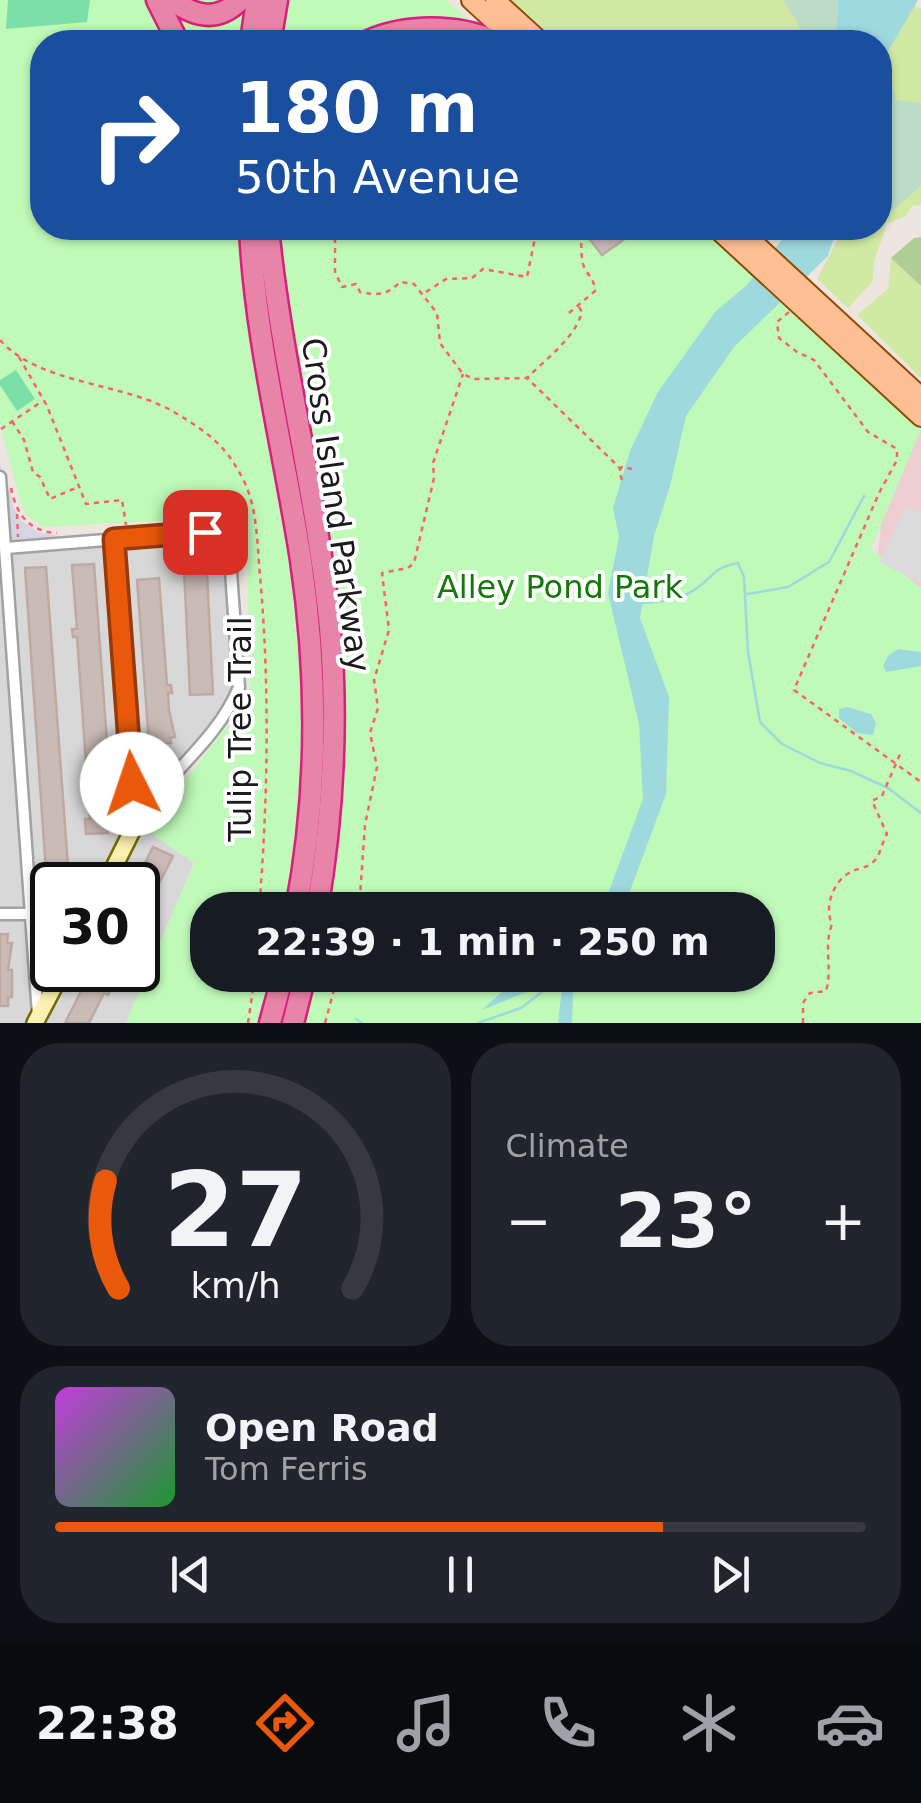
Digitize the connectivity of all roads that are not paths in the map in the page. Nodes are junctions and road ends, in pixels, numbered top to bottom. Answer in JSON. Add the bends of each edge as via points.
{"nodes":[{"id":1,"x":156,"y":0,"type":"edge"},
{"id":2,"x":172,"y":0,"type":"edge"},
{"id":3,"x":240,"y":0,"type":"edge"},
{"id":4,"x":256,"y":0,"type":"edge"},
{"id":5,"x":277,"y":0,"type":"edge"},
{"id":6,"x":471,"y":0,"type":"edge"},
{"id":7,"x":495,"y":0,"type":"edge"},
{"id":8,"x":172,"y":30,"type":"edge"},
{"id":9,"x":252,"y":30,"type":"edge"},
{"id":10,"x":272,"y":30,"type":"edge"},
{"id":11,"x":420,"y":30,"type":"edge"},
{"id":12,"x":456,"y":30,"type":"edge"},
{"id":13,"x":504,"y":30,"type":"edge"},
{"id":14,"x":528,"y":30,"type":"edge"},
{"id":15,"x":240,"y":240,"type":"edge"},
{"id":16,"x":252,"y":240,"type":"edge"},
{"id":17,"x":272,"y":240,"type":"edge"},
{"id":18,"x":734,"y":240,"type":"edge"},
{"id":19,"x":746,"y":240,"type":"edge"},
{"id":20,"x":756,"y":255,"type":"junction"},
{"id":21,"x":797,"y":299,"type":"junction"},
{"id":22,"x":268,"y":371,"type":"junction"},
{"id":23,"x":921,"y":397,"type":"edge"},
{"id":24,"x":921,"y":417,"type":"edge"},
{"id":25,"x":3,"y":479,"type":"edge"},
{"id":26,"x":114,"y":539,"type":"junction"},
{"id":27,"x":6,"y":548,"type":"junction"},
{"id":28,"x":2,"y":564,"type":"edge"},
{"id":29,"x":3,"y":609,"type":"edge"},
{"id":30,"x":140,"y":814,"type":"junction"},
{"id":31,"x":116,"y":862,"type":"edge"},
{"id":32,"x":299,"y":892,"type":"edge"},
{"id":33,"x":319,"y":892,"type":"edge"},
{"id":34,"x":0,"y":914,"type":"edge"},
{"id":35,"x":30,"y":914,"type":"joint"},
{"id":36,"x":34,"y":992,"type":"edge"},
{"id":37,"x":51,"y":992,"type":"edge"},
{"id":38,"x":278,"y":992,"type":"edge"},
{"id":39,"x":301,"y":992,"type":"edge"},
{"id":40,"x":36,"y":1020,"type":"edge"},
{"id":41,"x":270,"y":1023,"type":"edge"},
{"id":42,"x":293,"y":1023,"type":"edge"}],
"edges":[{"from":1,"to":8,"type":"highway"},
{"from":2,"to":3,"type":"highway","via":[[203,15],[219,14]]},
{"from":4,"to":9,"type":"highway"},
{"from":5,"to":10,"type":"highway"},
{"from":6,"to":13,"type":"main road"},
{"from":7,"to":14,"type":"main road"},
{"from":11,"to":12,"type":"highway"},
{"from":15,"to":22,"type":"highway"},
{"from":16,"to":22,"type":"highway","name":"Cross Island Parkway"},
{"from":17,"to":33,"type":"highway","name":"Cross Island Parkway","via":[[330,626],[334,764]]},
{"from":18,"to":20,"type":"main road"},
{"from":19,"to":20,"type":"main road"},
{"from":20,"to":21,"type":"main road"},
{"from":21,"to":23,"type":"main road"},
{"from":21,"to":24,"type":"main road"},
{"from":22,"to":32,"type":"highway","name":"Cross Island Parkway","via":[[310,644],[312,761]]},
{"from":25,"to":27,"type":"street"},
{"from":26,"to":27,"type":"street"},
{"from":26,"to":30,"type":"street","via":[[132,784]]},
{"from":26,"to":30,"type":"street","via":[[205,532],[230,557],[239,687],[217,725]]},
{"from":27,"to":28,"type":"street"},
{"from":28,"to":29,"type":"street"},
{"from":29,"to":35,"type":"street"},
{"from":30,"to":31,"type":"street"},
{"from":34,"to":35,"type":"street"},
{"from":36,"to":40,"type":"street"},
{"from":37,"to":40,"type":"street"},
{"from":38,"to":41,"type":"highway"},
{"from":39,"to":42,"type":"highway"}]}
